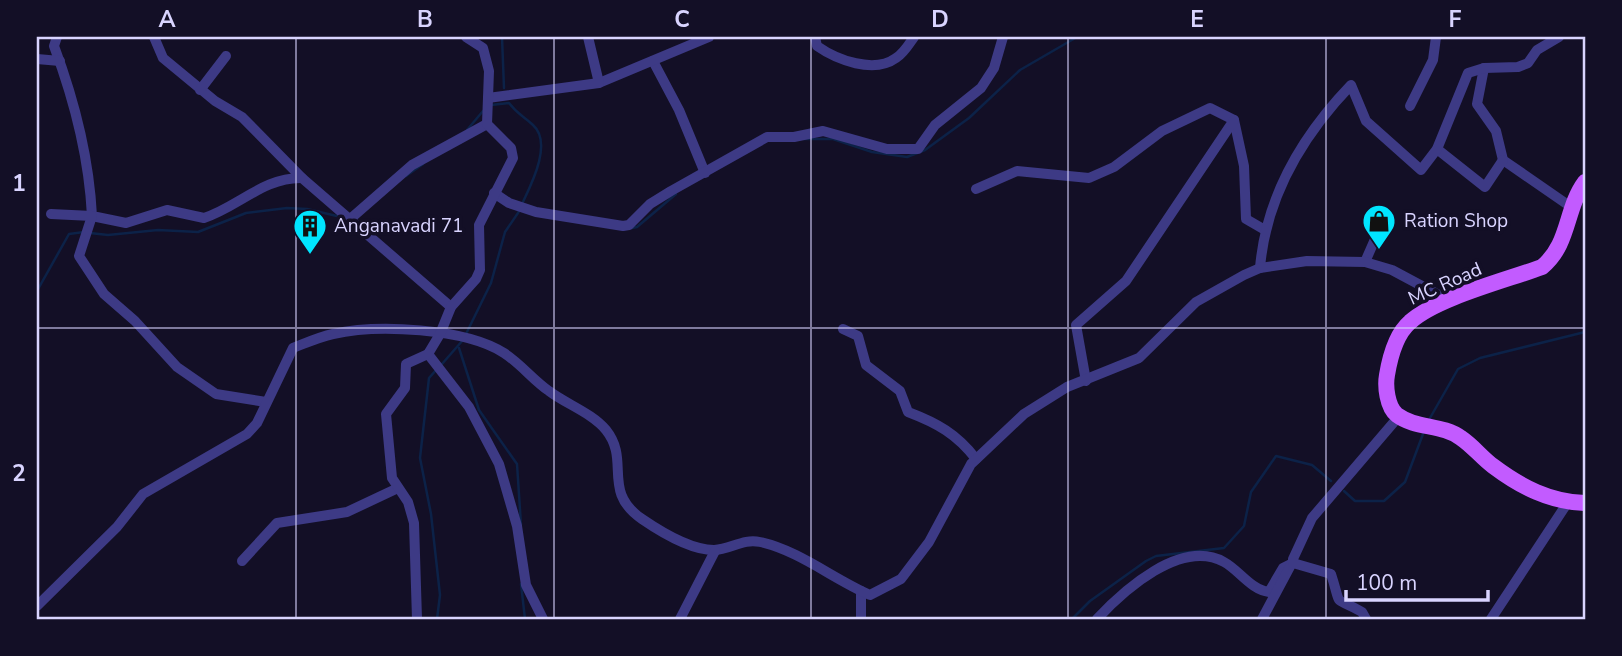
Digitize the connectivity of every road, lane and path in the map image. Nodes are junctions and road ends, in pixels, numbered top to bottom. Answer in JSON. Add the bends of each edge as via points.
{"nodes":[{"id":1,"x":57,"y":37,"type":"edge"},
{"id":2,"x":154,"y":37,"type":"edge"},
{"id":3,"x":466,"y":37,"type":"edge"},
{"id":4,"x":588,"y":37,"type":"edge"},
{"id":5,"x":709,"y":37,"type":"edge"},
{"id":6,"x":815,"y":37,"type":"edge"},
{"id":7,"x":914,"y":37,"type":"edge"},
{"id":8,"x":1003,"y":37,"type":"edge"},
{"id":9,"x":1436,"y":37,"type":"edge"},
{"id":10,"x":1559,"y":37,"type":"edge"},
{"id":11,"x":226,"y":56,"type":"dead end"},
{"id":12,"x":37,"y":59,"type":"edge"},
{"id":13,"x":60,"y":61,"type":"junction"},
{"id":14,"x":653,"y":61,"type":"junction"},
{"id":15,"x":1484,"y":68,"type":"junction"},
{"id":16,"x":599,"y":83,"type":"junction"},
{"id":17,"x":200,"y":90,"type":"junction"},
{"id":18,"x":488,"y":97,"type":"junction"},
{"id":19,"x":1410,"y":106,"type":"dead end"},
{"id":20,"x":1234,"y":120,"type":"junction"},
{"id":21,"x":487,"y":124,"type":"junction"},
{"id":22,"x":1437,"y":149,"type":"junction"},
{"id":23,"x":1503,"y":160,"type":"junction"},
{"id":24,"x":705,"y":173,"type":"junction"},
{"id":25,"x":302,"y":178,"type":"junction"},
{"id":26,"x":1585,"y":182,"type":"edge"},
{"id":27,"x":976,"y":189,"type":"dead end"},
{"id":28,"x":495,"y":194,"type":"junction"},
{"id":29,"x":1571,"y":207,"type":"junction"},
{"id":30,"x":51,"y":214,"type":"dead end"},
{"id":31,"x":92,"y":216,"type":"junction"},
{"id":32,"x":349,"y":220,"type":"junction"},
{"id":33,"x":1383,"y":221,"type":"dead end"},
{"id":34,"x":1265,"y":230,"type":"junction"},
{"id":35,"x":1365,"y":262,"type":"junction"},
{"id":36,"x":1260,"y":268,"type":"junction"},
{"id":37,"x":1451,"y":301,"type":"junction"},
{"id":38,"x":451,"y":307,"type":"junction"},
{"id":39,"x":844,"y":329,"type":"dead end"},
{"id":40,"x":440,"y":334,"type":"junction"},
{"id":41,"x":428,"y":354,"type":"junction"},
{"id":42,"x":1086,"y":381,"type":"junction"},
{"id":43,"x":266,"y":402,"type":"junction"},
{"id":44,"x":1400,"y":415,"type":"junction"},
{"id":45,"x":976,"y":459,"type":"junction"},
{"id":46,"x":398,"y":488,"type":"junction"},
{"id":47,"x":1568,"y":502,"type":"junction"},
{"id":48,"x":1585,"y":503,"type":"edge"},
{"id":49,"x":715,"y":551,"type":"junction"},
{"id":50,"x":242,"y":561,"type":"dead end"},
{"id":51,"x":1293,"y":563,"type":"junction"},
{"id":52,"x":861,"y":591,"type":"junction"},
{"id":53,"x":37,"y":606,"type":"edge"},
{"id":54,"x":1364,"y":616,"type":"edge"},
{"id":55,"x":417,"y":619,"type":"edge"},
{"id":56,"x":543,"y":619,"type":"edge"},
{"id":57,"x":680,"y":619,"type":"edge"},
{"id":58,"x":861,"y":619,"type":"edge"},
{"id":59,"x":1097,"y":619,"type":"edge"},
{"id":60,"x":1262,"y":619,"type":"edge"},
{"id":61,"x":1491,"y":619,"type":"edge"}],
"edges":[{"from":1,"to":13,"type":"street","via":[[54,46]]},
{"from":2,"to":17,"type":"street","via":[[163,58]]},
{"from":3,"to":18,"type":"street","via":[[483,48],[489,71]]},
{"from":4,"to":16,"type":"street"},
{"from":5,"to":14,"type":"street"},
{"from":6,"to":7,"type":"street","via":[[817,46],[827,53],[868,65],[898,57]]},
{"from":8,"to":24,"type":"street","via":[[994,68],[981,88],[935,125],[918,149],[887,149],[830,132],[813,132],[756,141]]},
{"from":9,"to":19,"type":"street","via":[[1433,61]]},
{"from":10,"to":15,"type":"street","via":[[1537,50],[1528,63]]},
{"from":11,"to":17,"type":"street"},
{"from":12,"to":13,"type":"street"},
{"from":13,"to":31,"type":"street","via":[[74,98],[90,169]]},
{"from":14,"to":16,"type":"street"},
{"from":14,"to":24,"type":"street"},
{"from":15,"to":22,"type":"street","via":[[1468,73]]},
{"from":15,"to":23,"type":"street","via":[[1477,104],[1496,131]]},
{"from":16,"to":18,"type":"street"},
{"from":17,"to":25,"type":"street","via":[[242,117]]},
{"from":18,"to":21,"type":"street"},
{"from":20,"to":27,"type":"street","via":[[1210,108],[1162,131],[1114,167],[1089,178],[1017,171]]},
{"from":20,"to":34,"type":"street","via":[[1244,166],[1246,219]]},
{"from":20,"to":42,"type":"street","via":[[1126,281],[1076,324]]},
{"from":21,"to":28,"type":"street","via":[[511,148],[513,158]]},
{"from":21,"to":32,"type":"street","via":[[412,165]]},
{"from":22,"to":23,"type":"street","via":[[1485,187]]},
{"from":22,"to":34,"type":"street","via":[[1421,170],[1366,121],[1350,85],[1327,109],[1287,170]]},
{"from":23,"to":29,"type":"street"},
{"from":24,"to":28,"type":"street","via":[[650,204],[626,226],[530,210]]},
{"from":25,"to":31,"type":"street","via":[[260,188],[204,218],[167,210],[126,223]]},
{"from":25,"to":32,"type":"street"},
{"from":26,"to":29,"type":"main road","name":"MC Road"},
{"from":28,"to":38,"type":"street","via":[[479,225],[477,279]]},
{"from":29,"to":37,"type":"main road","name":"MC Road","via":[[1555,257],[1542,267]]},
{"from":30,"to":31,"type":"street"},
{"from":31,"to":43,"type":"street","via":[[79,256],[104,294],[177,367],[216,394]]},
{"from":32,"to":38,"type":"street"},
{"from":33,"to":35,"type":"street"},
{"from":34,"to":36,"type":"street"},
{"from":35,"to":36,"type":"street","via":[[1330,259]]},
{"from":35,"to":37,"type":"street","via":[[1392,270]]},
{"from":36,"to":42,"type":"street","via":[[1196,302],[1139,358]]},
{"from":37,"to":44,"type":"main road","name":"MC Road","via":[[1409,323],[1398,339],[1386,383],[1389,401]]},
{"from":38,"to":40,"type":"street"},
{"from":39,"to":45,"type":"street","via":[[858,336],[866,365],[900,391],[908,412],[938,423]]},
{"from":40,"to":41,"type":"street"},
{"from":40,"to":43,"type":"street","via":[[366,330],[333,334],[293,348]]},
{"from":40,"to":49,"type":"street","via":[[503,352],[548,391],[600,424],[615,450],[623,503],[686,544]]},
{"from":41,"to":46,"type":"street","via":[[405,363],[405,388],[386,414],[392,478]]},
{"from":41,"to":56,"type":"street","via":[[469,407],[499,464],[517,526],[526,585]]},
{"from":42,"to":45,"type":"street","via":[[1044,398]]},
{"from":43,"to":53,"type":"street","via":[[247,434],[142,494],[117,527]]},
{"from":44,"to":47,"type":"main road","via":[[1421,426],[1451,431],[1493,466],[1540,495]]},
{"from":44,"to":51,"type":"street","via":[[1312,518]]},
{"from":45,"to":52,"type":"street","via":[[929,542],[901,579],[870,595]]},
{"from":46,"to":50,"type":"street","via":[[347,512],[277,523]]},
{"from":46,"to":55,"type":"street","via":[[414,523]]},
{"from":47,"to":48,"type":"main road"},
{"from":47,"to":61,"type":"street"},
{"from":49,"to":52,"type":"street","via":[[738,542],[773,545]]},
{"from":49,"to":57,"type":"street"},
{"from":51,"to":54,"type":"street","via":[[1331,574],[1336,598]]},
{"from":51,"to":59,"type":"street","via":[[1283,568],[1269,592],[1259,590],[1216,558],[1184,559],[1152,571]]},
{"from":51,"to":60,"type":"street"},
{"from":52,"to":58,"type":"street"}]}
